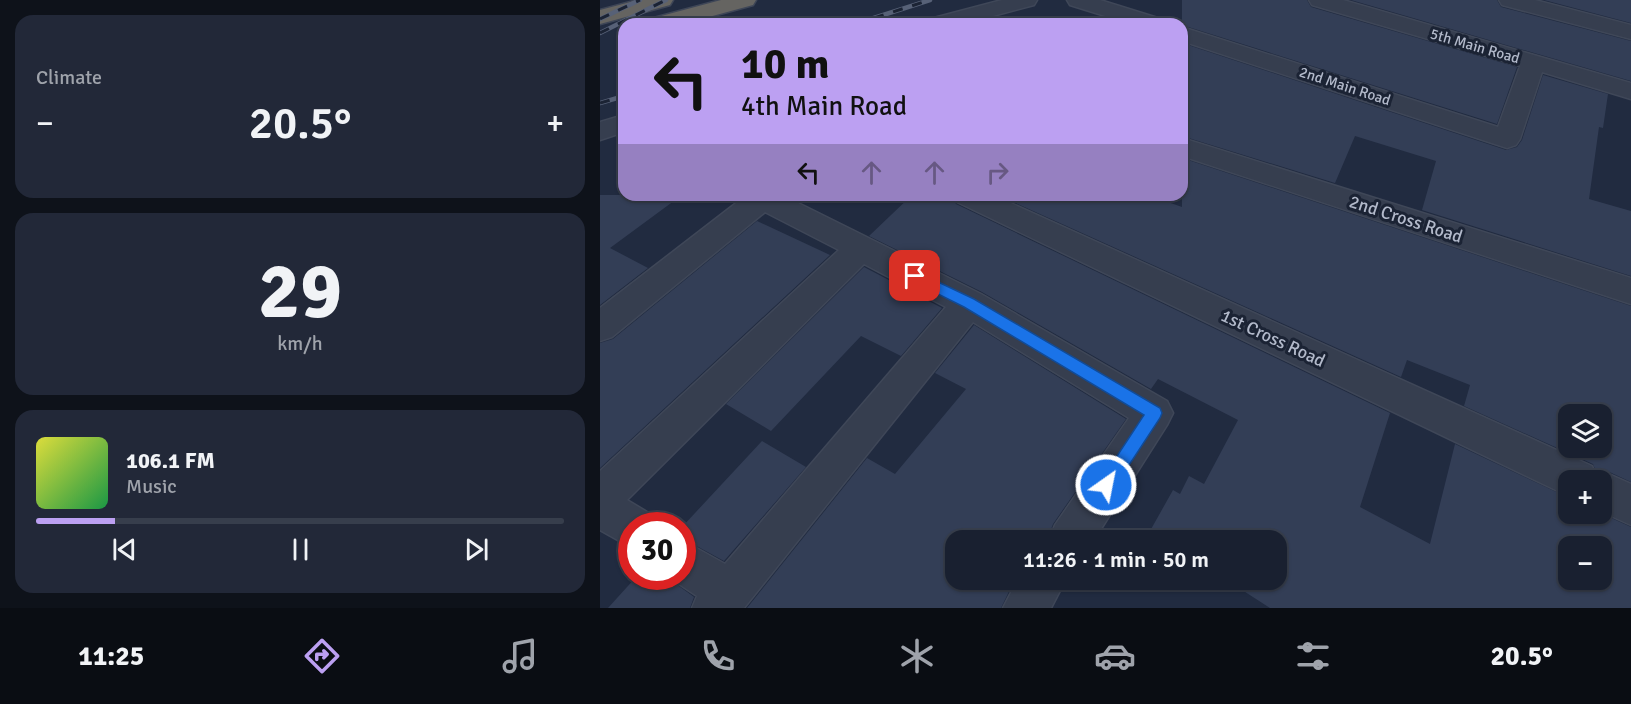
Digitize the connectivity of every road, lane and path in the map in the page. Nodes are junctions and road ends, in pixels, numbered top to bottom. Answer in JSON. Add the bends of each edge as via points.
{"nodes":[{"id":1,"x":662,"y":0,"type":"edge"},
{"id":2,"x":745,"y":0,"type":"edge"},
{"id":3,"x":1026,"y":0,"type":"edge"},
{"id":4,"x":1078,"y":0,"type":"edge"},
{"id":5,"x":1320,"y":0,"type":"edge"},
{"id":6,"x":1510,"y":0,"type":"edge"},
{"id":7,"x":600,"y":17,"type":"edge"},
{"id":8,"x":680,"y":18,"type":"edge"},
{"id":9,"x":960,"y":18,"type":"edge"},
{"id":10,"x":1134,"y":18,"type":"edge"},
{"id":11,"x":1631,"y":32,"type":"edge"},
{"id":12,"x":1188,"y":35,"type":"edge"},
{"id":13,"x":1533,"y":62,"type":"junction"},
{"id":14,"x":1631,"y":91,"type":"edge"},
{"id":15,"x":618,"y":125,"type":"edge"},
{"id":16,"x":600,"y":131,"type":"edge"},
{"id":17,"x":1188,"y":149,"type":"edge"},
{"id":18,"x":755,"y":201,"type":"edge"},
{"id":19,"x":768,"y":201,"type":"edge"},
{"id":20,"x":981,"y":201,"type":"edge"},
{"id":21,"x":861,"y":248,"type":"junction"},
{"id":22,"x":1631,"y":291,"type":"edge"},
{"id":23,"x":969,"y":303,"type":"junction"},
{"id":24,"x":600,"y":327,"type":"edge"},
{"id":25,"x":1558,"y":471,"type":"edge"},
{"id":26,"x":1612,"y":496,"type":"edge"},
{"id":27,"x":600,"y":498,"type":"edge"},
{"id":28,"x":1631,"y":505,"type":"edge"},
{"id":29,"x":600,"y":506,"type":"edge"},
{"id":30,"x":618,"y":518,"type":"edge"},
{"id":31,"x":1077,"y":530,"type":"edge"},
{"id":32,"x":696,"y":575,"type":"edge"},
{"id":33,"x":1037,"y":590,"type":"edge"},
{"id":34,"x":722,"y":600,"type":"edge"},
{"id":35,"x":1025,"y":608,"type":"edge"}],
"edges":[{"from":1,"to":7,"type":"highway"},
{"from":2,"to":8,"type":"highway"},
{"from":3,"to":9,"type":"street"},
{"from":4,"to":10,"type":"street"},
{"from":5,"to":13,"type":"street","name":"5th Main Road"},
{"from":6,"to":11,"type":"street"},
{"from":12,"to":13,"type":"street","name":"2nd Main Road","via":[[1507,139]]},
{"from":13,"to":14,"type":"street","name":"5th Main Road"},
{"from":15,"to":16,"type":"street"},
{"from":17,"to":22,"type":"street","name":"2nd Cross Road"},
{"from":18,"to":24,"type":"street"},
{"from":19,"to":21,"type":"street"},
{"from":20,"to":25,"type":"street","name":"1st Cross Road"},
{"from":21,"to":23,"type":"street"},
{"from":21,"to":27,"type":"street"},
{"from":23,"to":31,"type":"street","via":[[1154,413]]},
{"from":23,"to":34,"type":"street"},
{"from":26,"to":28,"type":"street"},
{"from":29,"to":30,"type":"street"},
{"from":32,"to":34,"type":"street"},
{"from":33,"to":35,"type":"street"}]}
